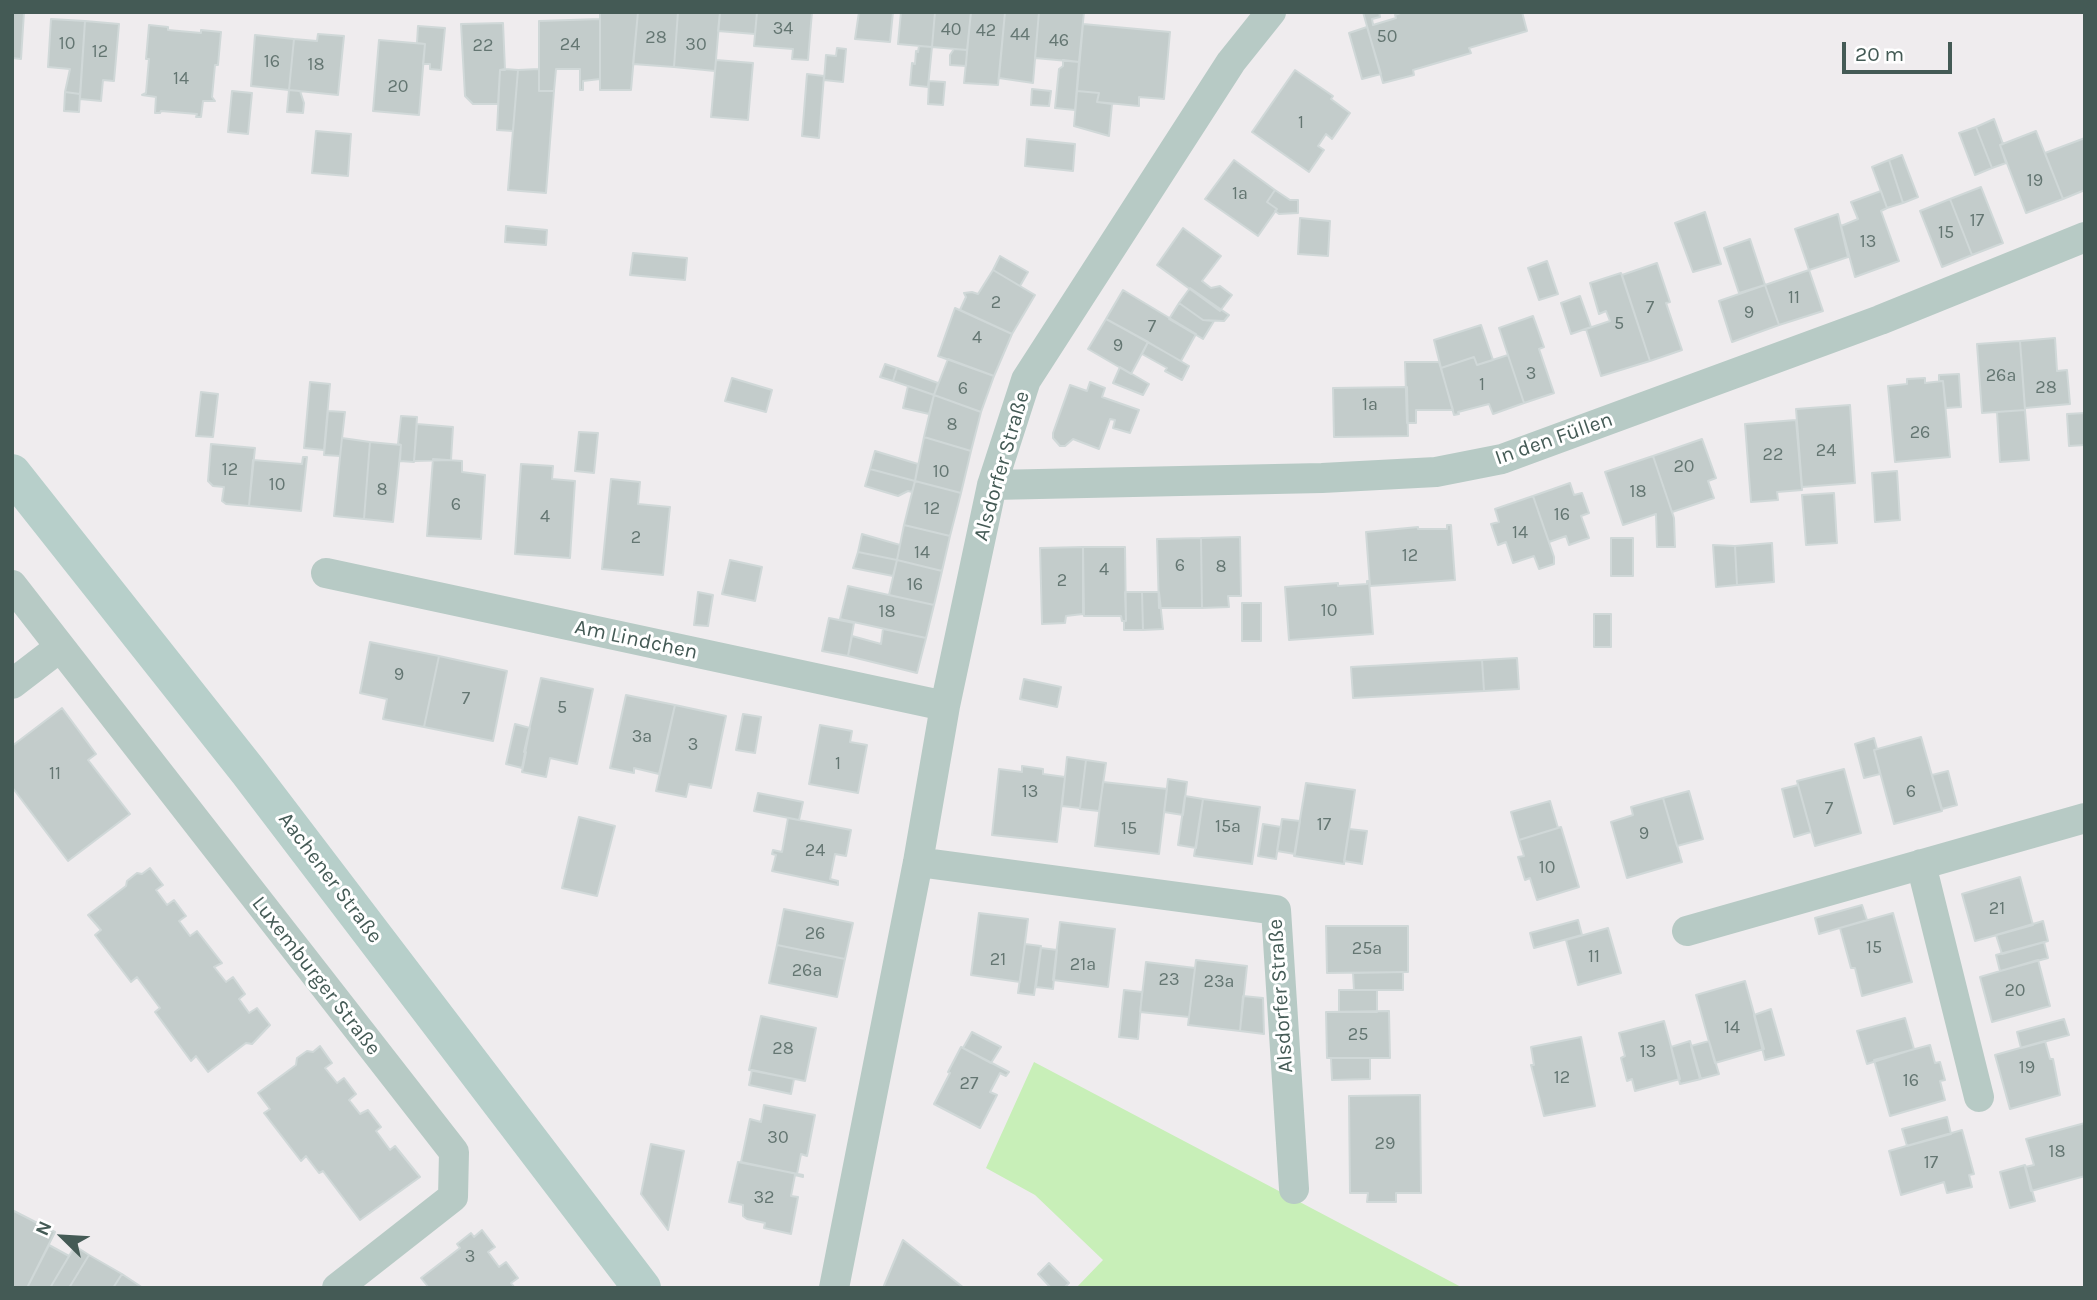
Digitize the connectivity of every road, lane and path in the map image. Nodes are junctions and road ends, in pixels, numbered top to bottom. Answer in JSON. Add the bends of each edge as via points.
{"nodes":[{"id":1,"x":1271,"y":12,"type":"edge"},
{"id":2,"x":2085,"y":237,"type":"edge"},
{"id":3,"x":12,"y":473,"type":"edge"},
{"id":4,"x":992,"y":485,"type":"junction"},
{"id":5,"x":326,"y":573,"type":"dead end"},
{"id":6,"x":12,"y":585,"type":"edge"},
{"id":7,"x":59,"y":648,"type":"junction"},
{"id":8,"x":12,"y":684,"type":"edge"},
{"id":9,"x":946,"y":706,"type":"junction"},
{"id":10,"x":2085,"y":818,"type":"edge"},
{"id":11,"x":918,"y":862,"type":"junction"},
{"id":12,"x":1921,"y":864,"type":"junction"},
{"id":13,"x":1687,"y":931,"type":"dead end"},
{"id":14,"x":1979,"y":1097,"type":"dead end"},
{"id":15,"x":1294,"y":1189,"type":"dead end"},
{"id":16,"x":337,"y":1288,"type":"edge"},
{"id":17,"x":642,"y":1288,"type":"edge"},
{"id":18,"x":834,"y":1288,"type":"edge"}],
"edges":[{"from":1,"to":4,"type":"street","name":"Alsdorfer Straße","via":[[1231,62],[1026,380]]},
{"from":2,"to":4,"type":"street","name":"In den Füllen","via":[[1880,320],[1502,459],[1436,472]]},
{"from":3,"to":17,"type":"main road","name":"Aachener Straße","via":[[248,771]]},
{"from":4,"to":9,"type":"street","name":"Alsdorfer Straße"},
{"from":5,"to":9,"type":"street","name":"Am Lindchen"},
{"from":6,"to":7,"type":"street","name":"Luxemburger Straße"},
{"from":7,"to":8,"type":"street"},
{"from":7,"to":16,"type":"street","name":"Luxemburger Straße","via":[[454,1152],[453,1197]]},
{"from":9,"to":11,"type":"street","name":"Alsdorfer Straße"},
{"from":10,"to":12,"type":"street"},
{"from":11,"to":15,"type":"street","name":"Alsdorfer Straße","via":[[1276,910]]},
{"from":11,"to":18,"type":"street","name":"Alsdorfer Straße"},
{"from":12,"to":13,"type":"street"},
{"from":12,"to":14,"type":"street"}]}
